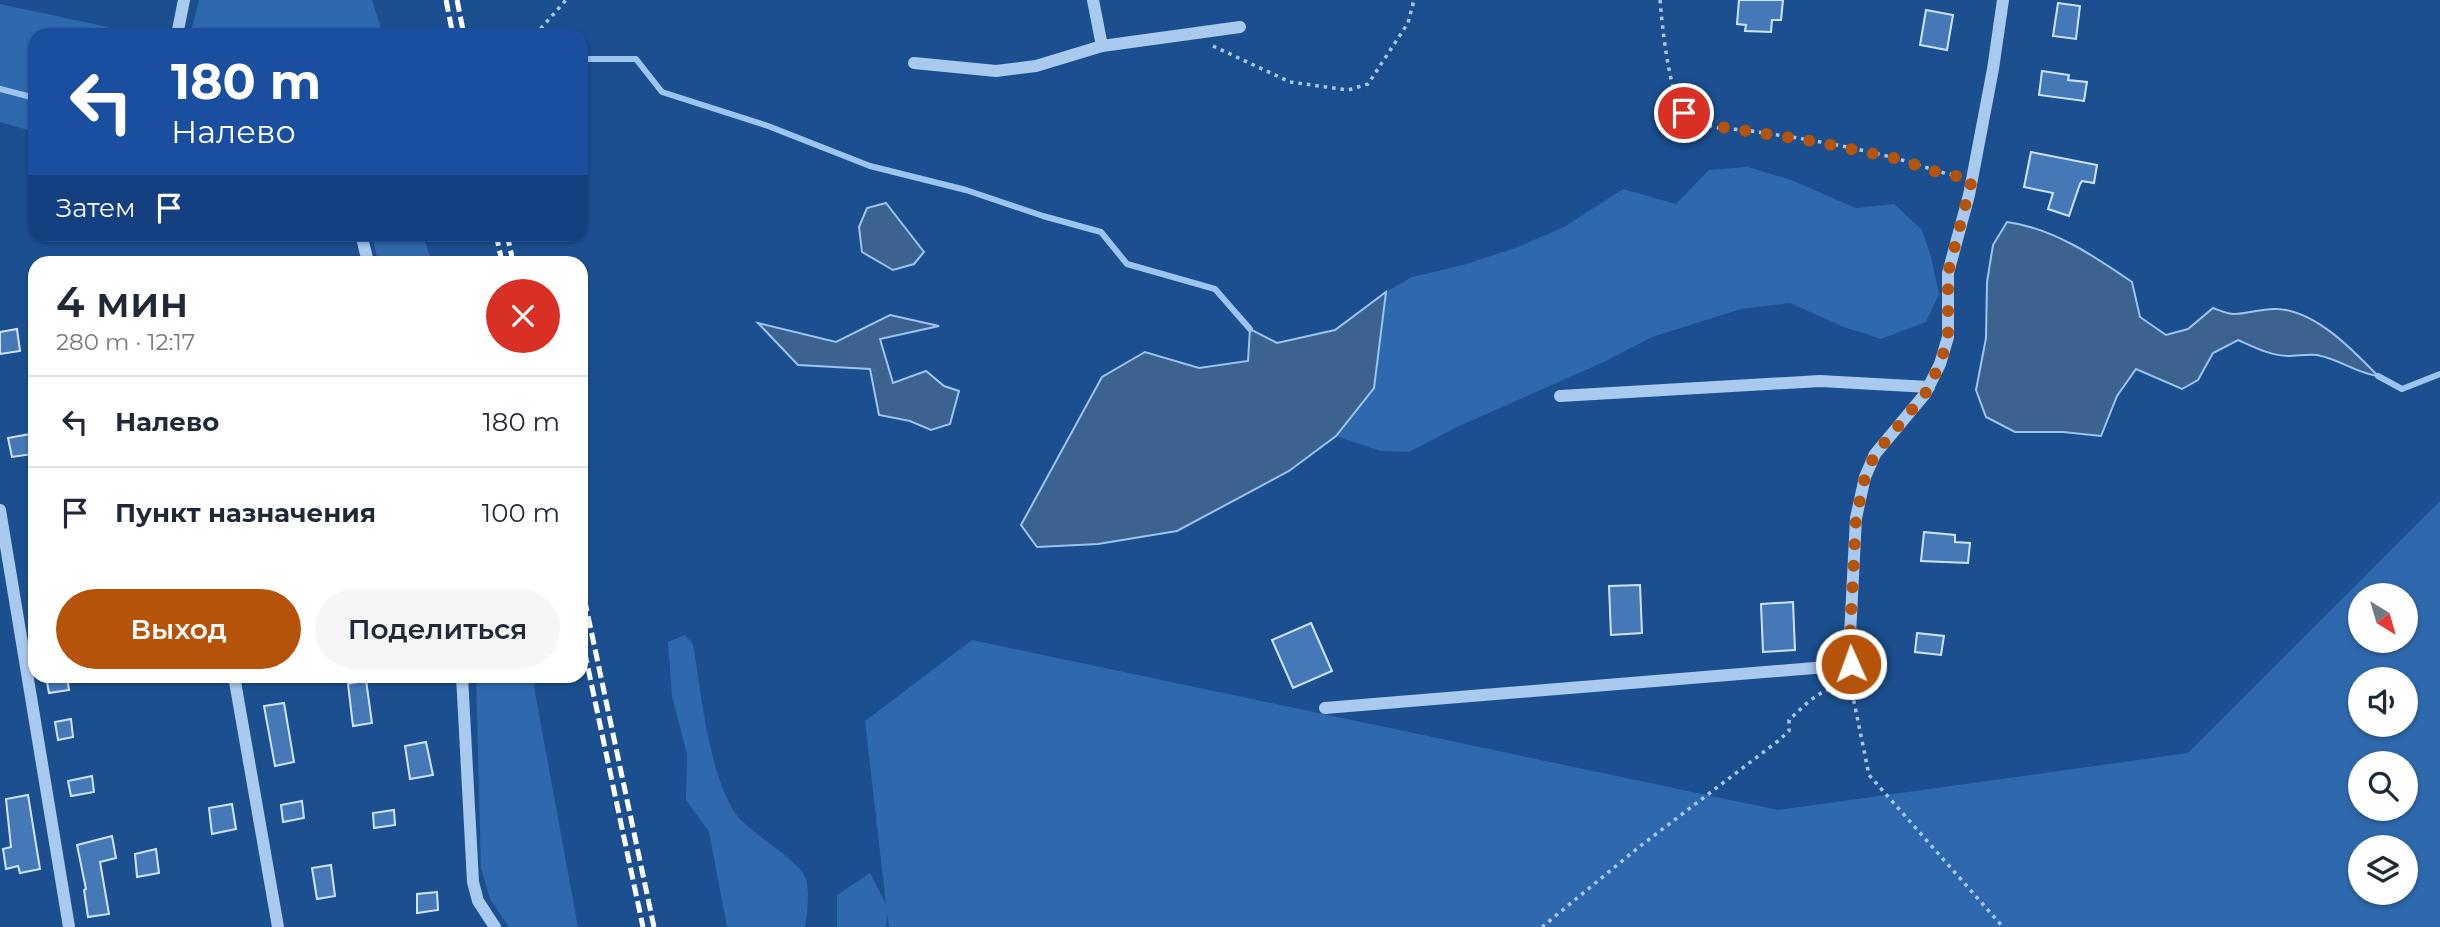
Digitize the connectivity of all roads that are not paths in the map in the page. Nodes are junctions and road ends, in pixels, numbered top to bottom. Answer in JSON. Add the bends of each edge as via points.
{"nodes":[{"id":1,"x":184,"y":0,"type":"edge"},
{"id":2,"x":1093,"y":0,"type":"edge"},
{"id":3,"x":2003,"y":0,"type":"edge"},
{"id":4,"x":1240,"y":27,"type":"dead end"},
{"id":5,"x":178,"y":28,"type":"edge"},
{"id":6,"x":1102,"y":46,"type":"junction"},
{"id":7,"x":914,"y":63,"type":"dead end"},
{"id":8,"x":1929,"y":387,"type":"junction"},
{"id":9,"x":1560,"y":396,"type":"dead end"},
{"id":10,"x":0,"y":510,"type":"edge"},
{"id":11,"x":1851,"y":664,"type":"junction"},
{"id":12,"x":28,"y":679,"type":"edge"},
{"id":13,"x":29,"y":683,"type":"edge"},
{"id":14,"x":234,"y":683,"type":"edge"},
{"id":15,"x":462,"y":683,"type":"edge"},
{"id":16,"x":1851,"y":684,"type":"road end"},
{"id":17,"x":1325,"y":708,"type":"dead end"},
{"id":18,"x":69,"y":927,"type":"edge"},
{"id":19,"x":278,"y":927,"type":"edge"},
{"id":20,"x":495,"y":927,"type":"edge"}],
"edges":[{"from":1,"to":5,"type":"street"},
{"from":2,"to":6,"type":"street"},
{"from":3,"to":8,"type":"street","via":[[1972,179],[1948,273],[1948,337]]},
{"from":4,"to":6,"type":"street"},
{"from":6,"to":7,"type":"street","via":[[1036,66],[996,71]]},
{"from":8,"to":9,"type":"street","via":[[1820,381]]},
{"from":8,"to":11,"type":"street","via":[[1875,454],[1865,477],[1856,518]]},
{"from":10,"to":12,"type":"street"},
{"from":11,"to":16,"type":"street"},
{"from":11,"to":17,"type":"street"},
{"from":13,"to":18,"type":"street"},
{"from":14,"to":19,"type":"street"},
{"from":15,"to":20,"type":"street","via":[[473,882],[478,901]]}]}
